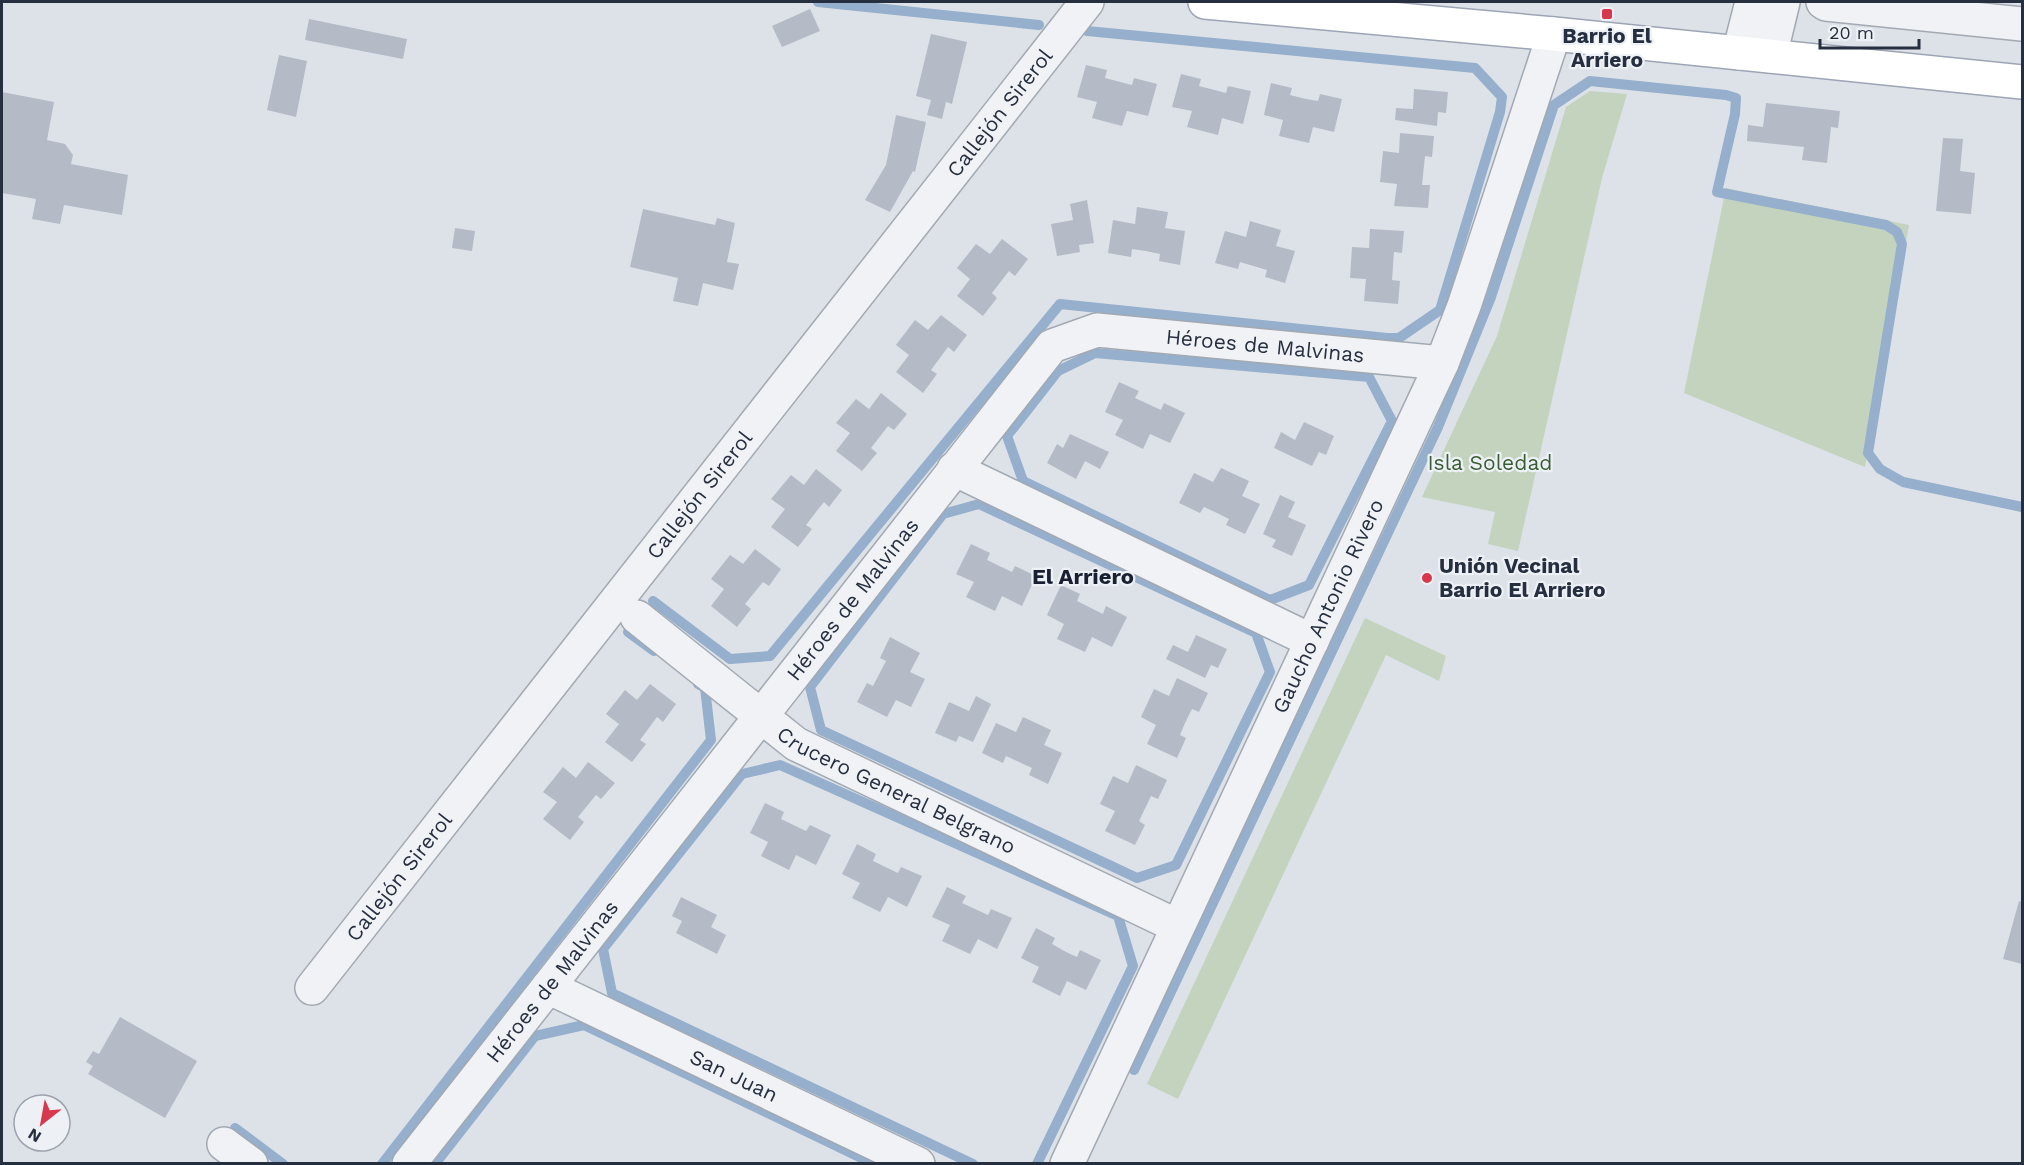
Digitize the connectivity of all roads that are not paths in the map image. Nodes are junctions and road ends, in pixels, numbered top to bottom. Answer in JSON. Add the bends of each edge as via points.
{"nodes":[{"id":1,"x":1087,"y":2,"type":"edge"},
{"id":2,"x":1205,"y":2,"type":"edge"},
{"id":3,"x":1752,"y":2,"type":"edge"},
{"id":4,"x":1783,"y":2,"type":"edge"},
{"id":5,"x":1823,"y":2,"type":"edge"},
{"id":6,"x":2022,"y":24,"type":"edge"},
{"id":7,"x":1554,"y":34,"type":"junction"},
{"id":8,"x":1754,"y":54,"type":"junction"},
{"id":9,"x":2022,"y":82,"type":"edge"},
{"id":10,"x":1442,"y":363,"type":"junction"},
{"id":11,"x":954,"y":469,"type":"junction"},
{"id":12,"x":637,"y":617,"type":"dead end"},
{"id":13,"x":1312,"y":641,"type":"junction"},
{"id":14,"x":761,"y":716,"type":"junction"},
{"id":15,"x":1177,"y":926,"type":"junction"},
{"id":16,"x":548,"y":987,"type":"junction"},
{"id":17,"x":312,"y":988,"type":"dead end"},
{"id":18,"x":224,"y":1144,"type":"dead end"},
{"id":19,"x":251,"y":1164,"type":"edge"},
{"id":20,"x":409,"y":1164,"type":"edge"},
{"id":21,"x":918,"y":1164,"type":"edge"},
{"id":22,"x":1066,"y":1164,"type":"edge"}],
"edges":[{"from":1,"to":17,"type":"street","name":"Callejón Sirerol"},
{"from":2,"to":7,"type":"main road"},
{"from":3,"to":8,"type":"street"},
{"from":4,"to":8,"type":"street"},
{"from":5,"to":6,"type":"street"},
{"from":7,"to":8,"type":"main road"},
{"from":7,"to":10,"type":"street","name":"Gaucho Antonio Rivero"},
{"from":8,"to":9,"type":"main road"},
{"from":10,"to":11,"type":"street","name":"Héroes de Malvinas","via":[[1096,330],[1052,346]]},
{"from":10,"to":13,"type":"street","name":"Gaucho Antonio Rivero"},
{"from":11,"to":13,"type":"street"},
{"from":11,"to":14,"type":"street","name":"Héroes de Malvinas"},
{"from":12,"to":14,"type":"street","name":"Crucero General Belgrano"},
{"from":13,"to":15,"type":"street","name":"Gaucho Antonio Rivero"},
{"from":14,"to":15,"type":"street","name":"Crucero General Belgrano","via":[[796,744]]},
{"from":14,"to":16,"type":"street","name":"Héroes de Malvinas"},
{"from":15,"to":22,"type":"street","name":"Gaucho Antonio Rivero"},
{"from":16,"to":20,"type":"street","name":"Héroes de Malvinas"},
{"from":16,"to":21,"type":"street","name":"San Juan"},
{"from":18,"to":19,"type":"street"}]}
